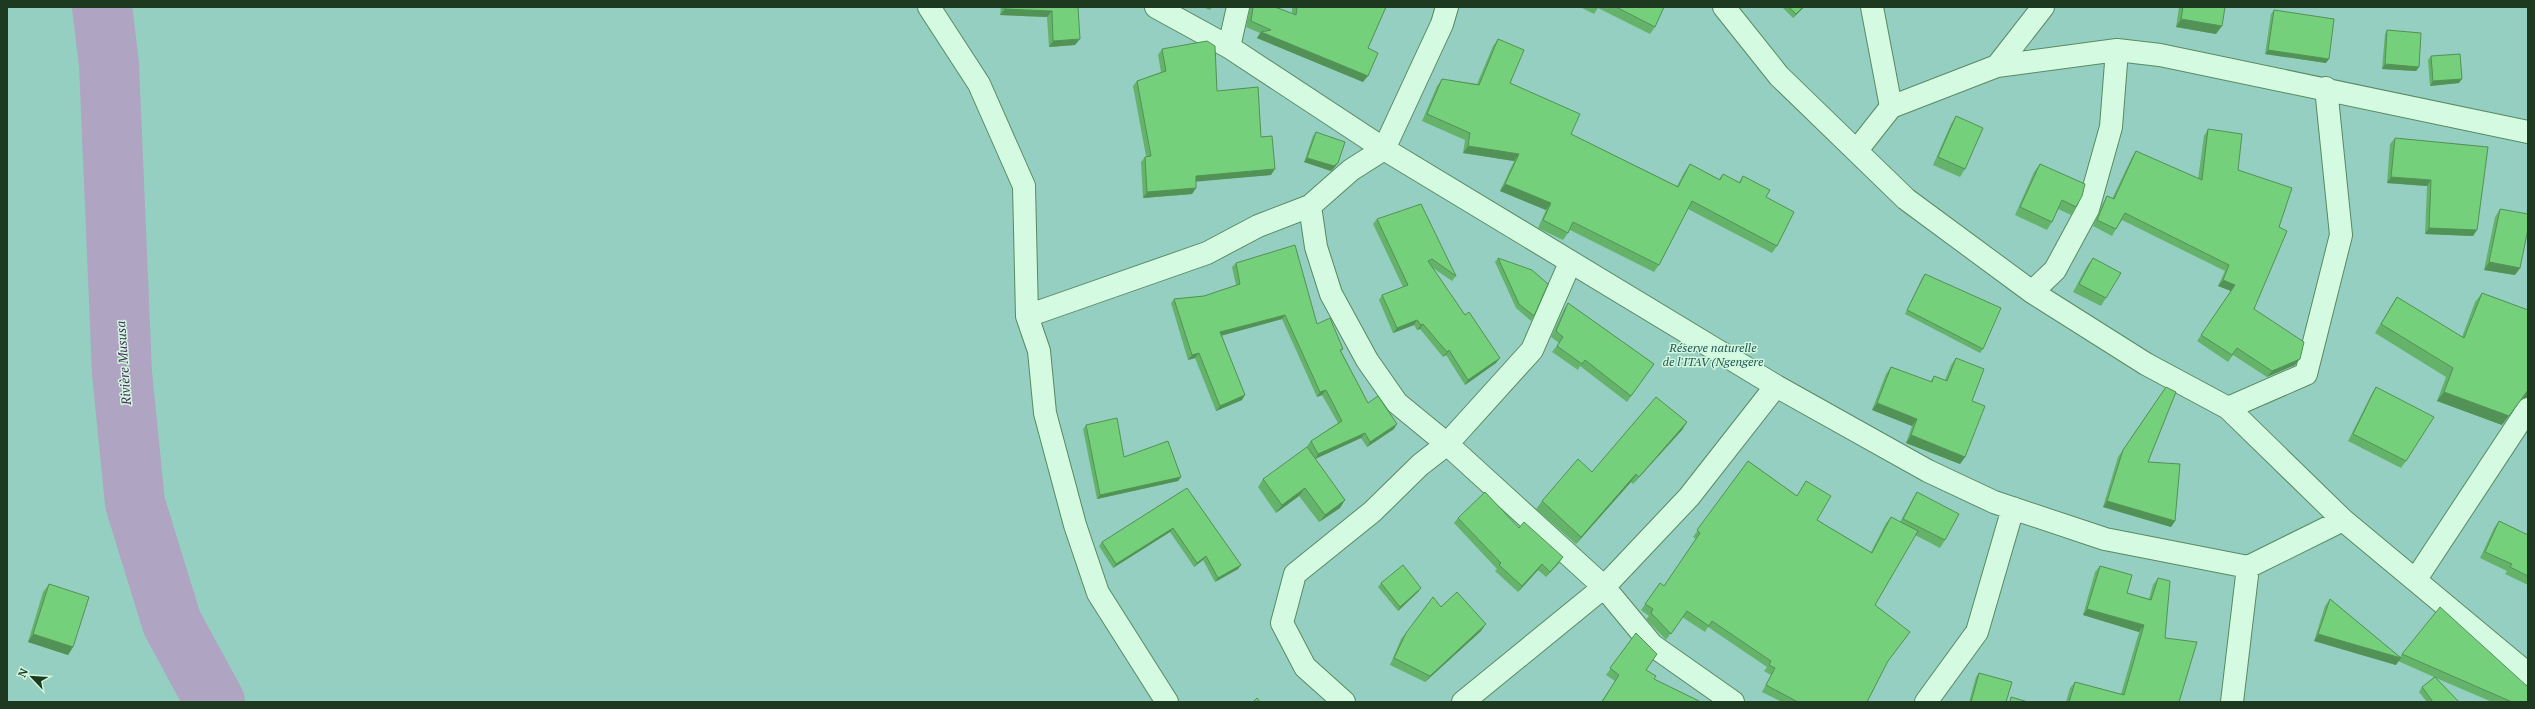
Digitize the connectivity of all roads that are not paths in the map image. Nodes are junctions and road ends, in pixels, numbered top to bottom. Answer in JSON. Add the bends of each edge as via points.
{"nodes":[{"id":1,"x":928,"y":7,"type":"edge"},
{"id":2,"x":1156,"y":7,"type":"edge"},
{"id":3,"x":1238,"y":7,"type":"edge"},
{"id":4,"x":1447,"y":7,"type":"edge"},
{"id":5,"x":1724,"y":7,"type":"edge"},
{"id":6,"x":1872,"y":7,"type":"edge"},
{"id":7,"x":2043,"y":7,"type":"edge"},
{"id":8,"x":1230,"y":47,"type":"junction"},
{"id":9,"x":2117,"y":50,"type":"junction"},
{"id":10,"x":1997,"y":66,"type":"junction"},
{"id":11,"x":2326,"y":88,"type":"junction"},
{"id":12,"x":1891,"y":107,"type":"junction"},
{"id":13,"x":2528,"y":132,"type":"edge"},
{"id":14,"x":1384,"y":149,"type":"junction"},
{"id":15,"x":1857,"y":150,"type":"junction"},
{"id":16,"x":1310,"y":206,"type":"junction"},
{"id":17,"x":1570,"y":263,"type":"junction"},
{"id":18,"x":2032,"y":292,"type":"junction"},
{"id":19,"x":1028,"y":316,"type":"junction"},
{"id":20,"x":1776,"y":386,"type":"junction"},
{"id":21,"x":2228,"y":408,"type":"junction"},
{"id":22,"x":2528,"y":409,"type":"edge"},
{"id":23,"x":1447,"y":444,"type":"junction"},
{"id":24,"x":2013,"y":508,"type":"junction"},
{"id":25,"x":2343,"y":520,"type":"junction"},
{"id":26,"x":2248,"y":567,"type":"junction"},
{"id":27,"x":2416,"y":579,"type":"junction"},
{"id":28,"x":1604,"y":587,"type":"junction"},
{"id":29,"x":2528,"y":674,"type":"edge"},
{"id":30,"x":1167,"y":702,"type":"edge"},
{"id":31,"x":1344,"y":702,"type":"edge"},
{"id":32,"x":1462,"y":702,"type":"edge"},
{"id":33,"x":1733,"y":702,"type":"edge"},
{"id":34,"x":1926,"y":702,"type":"edge"},
{"id":35,"x":2232,"y":702,"type":"edge"}],
"edges":[{"from":1,"to":19,"type":"street","via":[[978,84],[1024,186]]},
{"from":2,"to":8,"type":"street"},
{"from":3,"to":8,"type":"street"},
{"from":4,"to":14,"type":"street","via":[[1442,24]]},
{"from":5,"to":15,"type":"street","via":[[1779,76]]},
{"from":6,"to":12,"type":"street"},
{"from":7,"to":10,"type":"street"},
{"from":8,"to":14,"type":"street"},
{"from":9,"to":10,"type":"street"},
{"from":9,"to":11,"type":"street","via":[[2160,55]]},
{"from":9,"to":18,"type":"street","via":[[2110,127],[2088,210],[2054,270]]},
{"from":10,"to":12,"type":"street"},
{"from":11,"to":13,"type":"street"},
{"from":11,"to":21,"type":"street","via":[[2341,235],[2306,374]]},
{"from":12,"to":15,"type":"street"},
{"from":14,"to":16,"type":"street","via":[[1351,170]]},
{"from":14,"to":17,"type":"street"},
{"from":15,"to":18,"type":"street","via":[[1906,199]]},
{"from":16,"to":19,"type":"street","via":[[1258,226],[1207,253]]},
{"from":16,"to":23,"type":"street","via":[[1316,247],[1331,294],[1367,360],[1397,403]]},
{"from":17,"to":20,"type":"street"},
{"from":17,"to":23,"type":"street","via":[[1532,350]]},
{"from":18,"to":21,"type":"street","via":[[2146,364]]},
{"from":19,"to":30,"type":"street","via":[[1039,351],[1045,412],[1075,525],[1098,593]]},
{"from":20,"to":24,"type":"street","via":[[1928,471],[1994,502]]},
{"from":20,"to":28,"type":"street","via":[[1689,498]]},
{"from":21,"to":25,"type":"street"},
{"from":22,"to":27,"type":"street"},
{"from":23,"to":28,"type":"street"},
{"from":23,"to":31,"type":"street","via":[[1420,465],[1372,512],[1295,574],[1282,623],[1305,667]]},
{"from":24,"to":26,"type":"street","via":[[2105,539]]},
{"from":24,"to":34,"type":"street","via":[[1977,632]]},
{"from":25,"to":26,"type":"street"},
{"from":25,"to":27,"type":"street"},
{"from":26,"to":35,"type":"street"},
{"from":27,"to":29,"type":"street"},
{"from":28,"to":32,"type":"street"},
{"from":28,"to":33,"type":"street","via":[[1652,645]]}]}
